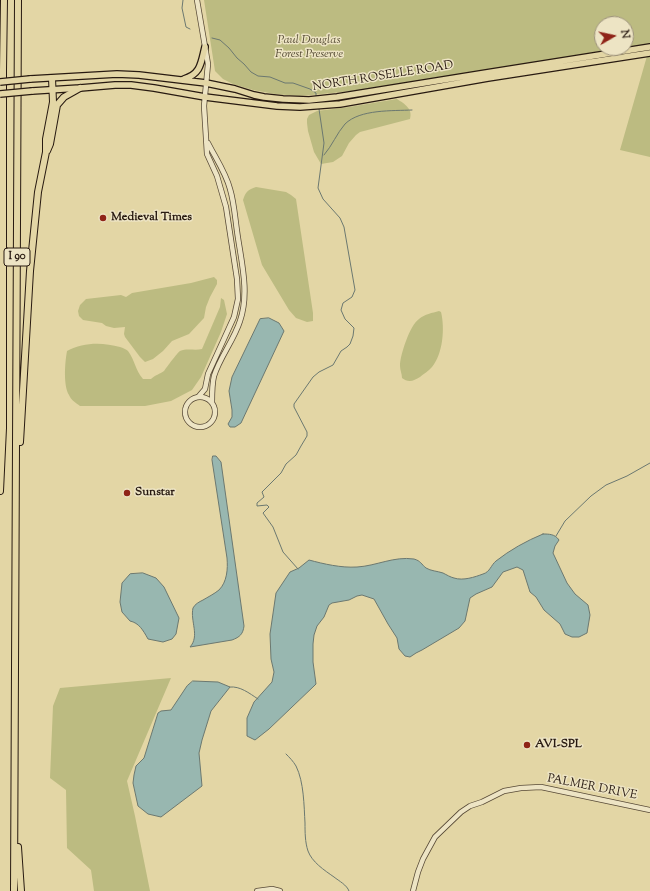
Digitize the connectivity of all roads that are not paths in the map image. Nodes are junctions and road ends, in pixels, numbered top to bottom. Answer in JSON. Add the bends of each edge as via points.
{"nodes":[{"id":1,"x":4,"y":0,"type":"edge"},
{"id":2,"x":18,"y":0,"type":"edge"},
{"id":3,"x":198,"y":0,"type":"edge"},
{"id":4,"x":205,"y":47,"type":"junction"},
{"id":5,"x":650,"y":47,"type":"edge"},
{"id":6,"x":650,"y":53,"type":"edge"},
{"id":7,"x":52,"y":78,"type":"junction"},
{"id":8,"x":182,"y":80,"type":"junction"},
{"id":9,"x":0,"y":82,"type":"edge"},
{"id":10,"x":206,"y":83,"type":"junction"},
{"id":11,"x":80,"y":88,"type":"junction"},
{"id":12,"x":53,"y":90,"type":"junction"},
{"id":13,"x":0,"y":94,"type":"edge"},
{"id":14,"x":205,"y":97,"type":"junction"},
{"id":15,"x":207,"y":141,"type":"junction"},
{"id":16,"x":46,"y":152,"type":"junction"},
{"id":17,"x":233,"y":205,"type":"junction"},
{"id":18,"x":226,"y":207,"type":"junction"},
{"id":19,"x":241,"y":256,"type":"junction"},
{"id":20,"x":234,"y":257,"type":"junction"},
{"id":21,"x":237,"y":304,"type":"junction"},
{"id":22,"x":244,"y":306,"type":"junction"},
{"id":23,"x":0,"y":385,"type":"edge"},
{"id":24,"x":199,"y":396,"type":"junction"},
{"id":25,"x":212,"y":403,"type":"junction"},
{"id":26,"x":3,"y":428,"type":"junction"},
{"id":27,"x":0,"y":491,"type":"edge"},
{"id":28,"x":16,"y":514,"type":"junction"},
{"id":29,"x":14,"y":794,"type":"junction"},
{"id":30,"x":650,"y":810,"type":"edge"},
{"id":31,"x":14,"y":891,"type":"edge"},
{"id":32,"x":21,"y":891,"type":"edge"},
{"id":33,"x":257,"y":891,"type":"edge"},
{"id":34,"x":280,"y":891,"type":"edge"},
{"id":35,"x":413,"y":891,"type":"edge"}],
"edges":[{"from":1,"to":26,"type":"highway","number":"I 90"},
{"from":2,"to":28,"type":"highway","number":"I 90"},
{"from":3,"to":4,"type":"street"},
{"from":4,"to":8,"type":"main road","via":[[196,72]]},
{"from":4,"to":10,"type":"street","via":[[208,64]]},
{"from":5,"to":10,"type":"main road","name":"NORTH ROSELLE ROAD","via":[[324,99],[276,98]]},
{"from":6,"to":14,"type":"main road","name":"NORTH ROSELLE ROAD","via":[[340,104],[277,106]]},
{"from":7,"to":8,"type":"main road","name":"NORTH ROSELLE ROAD","via":[[117,74]]},
{"from":7,"to":9,"type":"main road","name":"NORTH ROSELLE ROAD","bridge":true},
{"from":7,"to":12,"type":"highway"},
{"from":8,"to":10,"type":"main road","name":"NORTH ROSELLE ROAD"},
{"from":10,"to":14,"type":"street"},
{"from":11,"to":12,"type":"main road","name":"NORTH ROSELLE ROAD"},
{"from":11,"to":14,"type":"main road","name":"NORTH ROSELLE ROAD","via":[[131,85]]},
{"from":11,"to":16,"type":"highway","via":[[64,97],[57,105],[50,144]]},
{"from":12,"to":13,"type":"main road","name":"NORTH ROSELLE ROAD","bridge":true},
{"from":12,"to":16,"type":"highway"},
{"from":14,"to":15,"type":"street"},
{"from":15,"to":17,"type":"street","via":[[230,188]]},
{"from":15,"to":18,"type":"street","via":[[207,154]]},
{"from":16,"to":28,"type":"highway","via":[[38,192],[30,271]]},
{"from":17,"to":18,"type":"street"},
{"from":17,"to":19,"type":"street"},
{"from":18,"to":20,"type":"street"},
{"from":19,"to":20,"type":"street"},
{"from":19,"to":22,"type":"street","via":[[245,285]]},
{"from":20,"to":21,"type":"street"},
{"from":21,"to":22,"type":"street"},
{"from":21,"to":24,"type":"street","via":[[232,323],[208,374],[205,389]]},
{"from":22,"to":25,"type":"street","via":[[240,321],[214,377]]},
{"from":23,"to":26,"type":"highway"},
{"from":24,"to":25,"type":"street","via":[[209,399]]},
{"from":24,"to":25,"type":"street","via":[[189,401],[185,407],[189,423],[201,427],[211,422],[215,410]]},
{"from":26,"to":27,"type":"highway","number":"I 90"},
{"from":28,"to":29,"type":"highway","number":"I 90"},
{"from":29,"to":31,"type":"highway","number":"I 90"},
{"from":29,"to":32,"type":"highway"},
{"from":30,"to":35,"type":"street","name":"PALMER DRIVE","via":[[541,787],[504,791],[461,812],[435,837],[420,866]]},
{"from":33,"to":34,"type":"street"}]}
